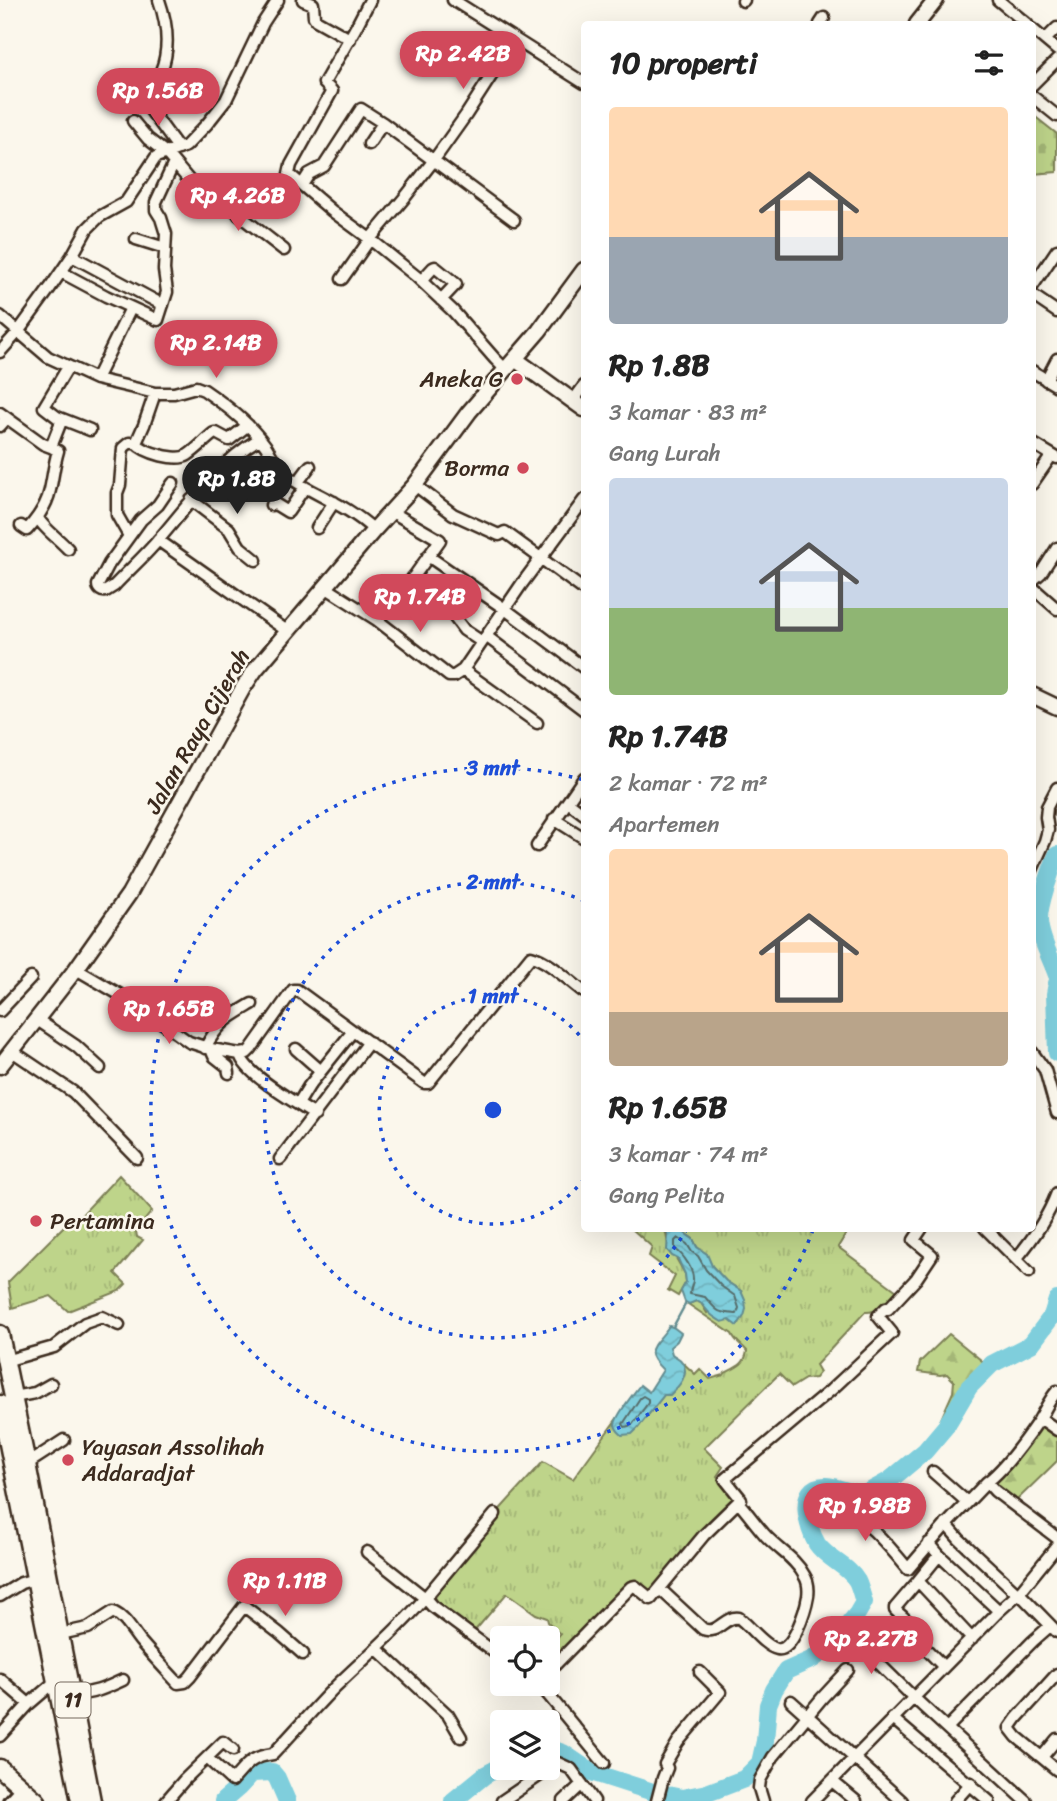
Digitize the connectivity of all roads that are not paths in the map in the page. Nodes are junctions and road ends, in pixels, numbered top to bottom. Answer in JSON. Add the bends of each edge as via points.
{"nodes":[{"id":1,"x":159,"y":0,"type":"edge"},
{"id":2,"x":278,"y":0,"type":"edge"},
{"id":3,"x":303,"y":0,"type":"edge"},
{"id":4,"x":370,"y":0,"type":"edge"},
{"id":5,"x":453,"y":0,"type":"edge"},
{"id":6,"x":936,"y":0,"type":"edge"},
{"id":7,"x":998,"y":0,"type":"edge"},
{"id":8,"x":919,"y":21,"type":"edge"},
{"id":9,"x":1023,"y":21,"type":"edge"},
{"id":10,"x":1057,"y":28,"type":"edge"},
{"id":11,"x":1036,"y":32,"type":"edge"},
{"id":12,"x":350,"y":39,"type":"junction"},
{"id":13,"x":515,"y":39,"type":"junction"},
{"id":14,"x":1045,"y":40,"type":"junction"},
{"id":15,"x":1057,"y":50,"type":"edge"},
{"id":16,"x":1057,"y":60,"type":"edge"},
{"id":17,"x":581,"y":81,"type":"edge"},
{"id":18,"x":1036,"y":81,"type":"edge"},
{"id":19,"x":1036,"y":99,"type":"edge"},
{"id":20,"x":1057,"y":116,"type":"edge"},
{"id":21,"x":133,"y":121,"type":"dead end"},
{"id":22,"x":383,"y":123,"type":"junction"},
{"id":23,"x":369,"y":144,"type":"dead end"},
{"id":24,"x":179,"y":149,"type":"junction"},
{"id":25,"x":166,"y":153,"type":"junction"},
{"id":26,"x":434,"y":160,"type":"junction"},
{"id":27,"x":174,"y":163,"type":"junction"},
{"id":28,"x":302,"y":185,"type":"junction"},
{"id":29,"x":514,"y":220,"type":"dead end"},
{"id":30,"x":136,"y":239,"type":"dead end"},
{"id":31,"x":370,"y":239,"type":"junction"},
{"id":32,"x":165,"y":248,"type":"junction"},
{"id":33,"x":284,"y":250,"type":"dead end"},
{"id":34,"x":1057,"y":250,"type":"edge"},
{"id":35,"x":72,"y":256,"type":"junction"},
{"id":36,"x":61,"y":272,"type":"junction"},
{"id":37,"x":581,"y":278,"type":"edge"},
{"id":38,"x":342,"y":279,"type":"dead end"},
{"id":39,"x":421,"y":281,"type":"junction"},
{"id":40,"x":1036,"y":281,"type":"edge"},
{"id":41,"x":1036,"y":298,"type":"edge"},
{"id":42,"x":441,"y":300,"type":"junction"},
{"id":43,"x":163,"y":305,"type":"junction"},
{"id":44,"x":131,"y":308,"type":"junction"},
{"id":45,"x":1057,"y":312,"type":"edge"},
{"id":46,"x":0,"y":316,"type":"edge"},
{"id":47,"x":18,"y":332,"type":"junction"},
{"id":48,"x":0,"y":352,"type":"edge"},
{"id":49,"x":1057,"y":359,"type":"edge"},
{"id":50,"x":511,"y":364,"type":"junction"},
{"id":51,"x":68,"y":367,"type":"junction"},
{"id":52,"x":1036,"y":374,"type":"edge"},
{"id":53,"x":96,"y":379,"type":"junction"},
{"id":54,"x":1046,"y":380,"type":"junction"},
{"id":55,"x":1057,"y":386,"type":"edge"},
{"id":56,"x":155,"y":393,"type":"junction"},
{"id":57,"x":579,"y":405,"type":"edge"},
{"id":58,"x":2,"y":419,"type":"edge"},
{"id":59,"x":62,"y":419,"type":"junction"},
{"id":60,"x":247,"y":425,"type":"junction"},
{"id":61,"x":90,"y":430,"type":"dead end"},
{"id":62,"x":259,"y":439,"type":"junction"},
{"id":63,"x":136,"y":443,"type":"junction"},
{"id":64,"x":1036,"y":446,"type":"edge"},
{"id":65,"x":51,"y":447,"type":"junction"},
{"id":66,"x":1054,"y":457,"type":"edge"},
{"id":67,"x":310,"y":467,"type":"dead end"},
{"id":68,"x":1036,"y":479,"type":"edge"},
{"id":69,"x":173,"y":483,"type":"dead end"},
{"id":70,"x":301,"y":485,"type":"junction"},
{"id":71,"x":415,"y":485,"type":"junction"},
{"id":72,"x":191,"y":500,"type":"junction"},
{"id":73,"x":334,"y":502,"type":"junction"},
{"id":74,"x":581,"y":503,"type":"edge"},
{"id":75,"x":271,"y":505,"type":"dead end"},
{"id":76,"x":575,"y":511,"type":"junction"},
{"id":77,"x":392,"y":512,"type":"junction"},
{"id":78,"x":581,"y":516,"type":"edge"},
{"id":79,"x":38,"y":518,"type":"junction"},
{"id":80,"x":21,"y":526,"type":"dead end"},
{"id":81,"x":317,"y":528,"type":"dead end"},
{"id":82,"x":374,"y":530,"type":"junction"},
{"id":83,"x":129,"y":536,"type":"junction"},
{"id":84,"x":158,"y":540,"type":"junction"},
{"id":85,"x":1057,"y":548,"type":"edge"},
{"id":86,"x":68,"y":549,"type":"dead end"},
{"id":87,"x":428,"y":556,"type":"junction"},
{"id":88,"x":541,"y":558,"type":"junction"},
{"id":89,"x":256,"y":560,"type":"dead end"},
{"id":90,"x":1036,"y":577,"type":"edge"},
{"id":91,"x":325,"y":587,"type":"junction"},
{"id":92,"x":581,"y":588,"type":"edge"},
{"id":93,"x":1036,"y":591,"type":"edge"},
{"id":94,"x":505,"y":609,"type":"junction"},
{"id":95,"x":1057,"y":609,"type":"edge"},
{"id":96,"x":455,"y":618,"type":"dead end"},
{"id":97,"x":377,"y":620,"type":"junction"},
{"id":98,"x":287,"y":631,"type":"junction"},
{"id":99,"x":484,"y":639,"type":"junction"},
{"id":100,"x":581,"y":666,"type":"edge"},
{"id":101,"x":463,"y":670,"type":"junction"},
{"id":102,"x":1036,"y":699,"type":"edge"},
{"id":103,"x":1057,"y":707,"type":"edge"},
{"id":104,"x":581,"y":708,"type":"edge"},
{"id":105,"x":537,"y":723,"type":"dead end"},
{"id":106,"x":581,"y":782,"type":"edge"},
{"id":107,"x":1057,"y":788,"type":"edge"},
{"id":108,"x":568,"y":802,"type":"junction"},
{"id":109,"x":581,"y":812,"type":"edge"},
{"id":110,"x":555,"y":819,"type":"junction"},
{"id":111,"x":581,"y":819,"type":"edge"},
{"id":112,"x":574,"y":831,"type":"junction"},
{"id":113,"x":581,"y":836,"type":"edge"},
{"id":114,"x":537,"y":846,"type":"dead end"},
{"id":115,"x":1036,"y":861,"type":"edge"},
{"id":116,"x":76,"y":969,"type":"junction"},
{"id":117,"x":31,"y":978,"type":"dead end"},
{"id":118,"x":581,"y":990,"type":"edge"},
{"id":119,"x":252,"y":1004,"type":"dead end"},
{"id":120,"x":0,"y":1011,"type":"edge"},
{"id":121,"x":36,"y":1019,"type":"junction"},
{"id":122,"x":353,"y":1031,"type":"junction"},
{"id":123,"x":369,"y":1042,"type":"junction"},
{"id":124,"x":208,"y":1049,"type":"junction"},
{"id":125,"x":296,"y":1049,"type":"dead end"},
{"id":126,"x":12,"y":1051,"type":"junction"},
{"id":127,"x":236,"y":1054,"type":"junction"},
{"id":128,"x":1036,"y":1058,"type":"edge"},
{"id":129,"x":0,"y":1066,"type":"edge"},
{"id":130,"x":100,"y":1068,"type":"dead end"},
{"id":131,"x":321,"y":1071,"type":"junction"},
{"id":132,"x":229,"y":1073,"type":"dead end"},
{"id":133,"x":298,"y":1104,"type":"junction"},
{"id":134,"x":1057,"y":1113,"type":"edge"},
{"id":135,"x":315,"y":1115,"type":"junction"},
{"id":136,"x":137,"y":1158,"type":"dead end"},
{"id":137,"x":280,"y":1159,"type":"dead end"},
{"id":138,"x":1057,"y":1193,"type":"edge"},
{"id":139,"x":1036,"y":1231,"type":"edge"},
{"id":140,"x":919,"y":1232,"type":"edge"},
{"id":141,"x":989,"y":1232,"type":"edge"},
{"id":142,"x":1035,"y":1232,"type":"edge"},
{"id":143,"x":1016,"y":1259,"type":"junction"},
{"id":144,"x":1029,"y":1272,"type":"dead end"},
{"id":145,"x":119,"y":1325,"type":"dead end"},
{"id":146,"x":0,"y":1334,"type":"edge"},
{"id":147,"x":5,"y":1361,"type":"junction"},
{"id":148,"x":51,"y":1384,"type":"dead end"},
{"id":149,"x":1057,"y":1391,"type":"edge"},
{"id":150,"x":3,"y":1405,"type":"edge"},
{"id":151,"x":1040,"y":1418,"type":"junction"},
{"id":152,"x":1057,"y":1430,"type":"edge"},
{"id":153,"x":64,"y":1440,"type":"dead end"},
{"id":154,"x":14,"y":1470,"type":"edge"},
{"id":155,"x":933,"y":1472,"type":"dead end"},
{"id":156,"x":987,"y":1482,"type":"junction"},
{"id":157,"x":738,"y":1502,"type":"junction"},
{"id":158,"x":832,"y":1502,"type":"dead end"},
{"id":159,"x":967,"y":1502,"type":"junction"},
{"id":160,"x":495,"y":1514,"type":"dead end"},
{"id":161,"x":946,"y":1524,"type":"junction"},
{"id":162,"x":1057,"y":1538,"type":"edge"},
{"id":163,"x":929,"y":1543,"type":"junction"},
{"id":164,"x":1057,"y":1546,"type":"edge"},
{"id":165,"x":367,"y":1552,"type":"dead end"},
{"id":166,"x":939,"y":1555,"type":"junction"},
{"id":167,"x":35,"y":1579,"type":"junction"},
{"id":168,"x":918,"y":1581,"type":"junction"},
{"id":169,"x":660,"y":1589,"type":"junction"},
{"id":170,"x":1019,"y":1593,"type":"junction"},
{"id":171,"x":0,"y":1596,"type":"edge"},
{"id":172,"x":425,"y":1598,"type":"junction"},
{"id":173,"x":47,"y":1601,"type":"junction"},
{"id":174,"x":999,"y":1611,"type":"junction"},
{"id":175,"x":903,"y":1617,"type":"junction"},
{"id":176,"x":1054,"y":1629,"type":"edge"},
{"id":177,"x":848,"y":1633,"type":"dead end"},
{"id":178,"x":60,"y":1634,"type":"junction"},
{"id":179,"x":972,"y":1639,"type":"junction"},
{"id":180,"x":376,"y":1648,"type":"junction"},
{"id":181,"x":490,"y":1649,"type":"edge"},
{"id":182,"x":869,"y":1653,"type":"junction"},
{"id":183,"x":303,"y":1654,"type":"dead end"},
{"id":184,"x":560,"y":1660,"type":"edge"},
{"id":185,"x":944,"y":1667,"type":"junction"},
{"id":186,"x":848,"y":1670,"type":"dead end"},
{"id":187,"x":700,"y":1672,"type":"dead end"},
{"id":188,"x":1057,"y":1674,"type":"edge"},
{"id":189,"x":0,"y":1679,"type":"edge"},
{"id":190,"x":124,"y":1679,"type":"dead end"},
{"id":191,"x":57,"y":1680,"type":"junction"},
{"id":192,"x":71,"y":1694,"type":"junction"},
{"id":193,"x":549,"y":1696,"type":"edge"},
{"id":194,"x":914,"y":1698,"type":"junction"},
{"id":195,"x":791,"y":1701,"type":"dead end"},
{"id":196,"x":29,"y":1704,"type":"junction"},
{"id":197,"x":807,"y":1716,"type":"junction"},
{"id":198,"x":892,"y":1718,"type":"junction"},
{"id":199,"x":947,"y":1728,"type":"junction"},
{"id":200,"x":0,"y":1736,"type":"edge"},
{"id":201,"x":460,"y":1737,"type":"dead end"},
{"id":202,"x":1057,"y":1739,"type":"edge"},
{"id":203,"x":233,"y":1750,"type":"dead end"},
{"id":204,"x":853,"y":1757,"type":"junction"},
{"id":205,"x":1042,"y":1757,"type":"junction"},
{"id":206,"x":207,"y":1758,"type":"junction"},
{"id":207,"x":604,"y":1763,"type":"dead end"},
{"id":208,"x":0,"y":1768,"type":"edge"},
{"id":209,"x":1057,"y":1770,"type":"edge"},
{"id":210,"x":832,"y":1781,"type":"junction"},
{"id":211,"x":971,"y":1783,"type":"junction"},
{"id":212,"x":582,"y":1784,"type":"junction"},
{"id":213,"x":22,"y":1788,"type":"junction"},
{"id":214,"x":658,"y":1796,"type":"edge"},
{"id":215,"x":10,"y":1801,"type":"edge"},
{"id":216,"x":37,"y":1801,"type":"edge"},
{"id":217,"x":80,"y":1801,"type":"edge"},
{"id":218,"x":92,"y":1801,"type":"edge"},
{"id":219,"x":166,"y":1801,"type":"edge"},
{"id":220,"x":502,"y":1801,"type":"edge"},
{"id":221,"x":564,"y":1801,"type":"edge"},
{"id":222,"x":594,"y":1801,"type":"edge"},
{"id":223,"x":763,"y":1801,"type":"edge"},
{"id":224,"x":812,"y":1801,"type":"edge"},
{"id":225,"x":856,"y":1801,"type":"edge"},
{"id":226,"x":902,"y":1801,"type":"edge"},
{"id":227,"x":955,"y":1801,"type":"edge"},
{"id":228,"x":989,"y":1801,"type":"edge"},
{"id":229,"x":1026,"y":1801,"type":"edge"}],
"edges":[{"from":1,"to":24,"type":"street","via":[[166,53],[149,108]]},
{"from":2,"to":24,"type":"street","via":[[226,100],[197,136]]},
{"from":3,"to":12,"type":"street","via":[[313,5],[315,19]]},
{"from":4,"to":12,"type":"street"},
{"from":5,"to":13,"type":"street"},
{"from":6,"to":8,"type":"main road"},
{"from":7,"to":9,"type":"street"},
{"from":10,"to":14,"type":"street"},
{"from":11,"to":14,"type":"street"},
{"from":12,"to":28,"type":"street","via":[[324,83],[332,91],[291,165],[290,176]]},
{"from":13,"to":17,"type":"street"},
{"from":13,"to":26,"type":"street"},
{"from":14,"to":15,"type":"street"},
{"from":16,"to":18,"type":"street"},
{"from":19,"to":20,"type":"street"},
{"from":21,"to":25,"type":"street"},
{"from":22,"to":23,"type":"street"},
{"from":22,"to":26,"type":"street"},
{"from":22,"to":28,"type":"street","via":[[361,109],[324,166],[309,174]]},
{"from":24,"to":25,"type":"street"},
{"from":25,"to":27,"type":"street"},
{"from":25,"to":35,"type":"street","via":[[153,160],[126,202],[87,229]]},
{"from":26,"to":29,"type":"street"},
{"from":26,"to":31,"type":"street"},
{"from":27,"to":32,"type":"street","via":[[156,202],[166,234]]},
{"from":27,"to":33,"type":"street","via":[[193,185],[213,191]]},
{"from":28,"to":31,"type":"street"},
{"from":30,"to":32,"type":"street"},
{"from":31,"to":38,"type":"street"},
{"from":31,"to":39,"type":"street"},
{"from":32,"to":43,"type":"street","via":[[167,292]]},
{"from":34,"to":40,"type":"street"},
{"from":35,"to":36,"type":"street"},
{"from":35,"to":43,"type":"street"},
{"from":36,"to":44,"type":"street"},
{"from":36,"to":47,"type":"street"},
{"from":37,"to":50,"type":"main road","name":"Jalan Raya Cijerah"},
{"from":39,"to":42,"type":"street"},
{"from":39,"to":42,"type":"street","via":[[434,267],[456,284]]},
{"from":41,"to":45,"type":"street"},
{"from":42,"to":50,"type":"street","via":[[495,359]]},
{"from":43,"to":44,"type":"street","via":[[158,320]]},
{"from":44,"to":53,"type":"street"},
{"from":46,"to":47,"type":"street"},
{"from":47,"to":48,"type":"street"},
{"from":47,"to":51,"type":"street"},
{"from":49,"to":54,"type":"street"},
{"from":50,"to":57,"type":"main road"},
{"from":50,"to":71,"type":"main road","name":"Jalan Raya Cijerah"},
{"from":51,"to":53,"type":"street"},
{"from":51,"to":59,"type":"street","via":[[44,406]]},
{"from":52,"to":54,"type":"street"},
{"from":53,"to":56,"type":"street"},
{"from":54,"to":55,"type":"street"},
{"from":56,"to":60,"type":"street","via":[[196,387]]},
{"from":56,"to":63,"type":"street"},
{"from":58,"to":65,"type":"street"},
{"from":59,"to":61,"type":"street"},
{"from":59,"to":65,"type":"street"},
{"from":60,"to":62,"type":"street"},
{"from":60,"to":63,"type":"street","via":[[229,440],[214,433],[185,457],[150,452]]},
{"from":62,"to":70,"type":"street","via":[[282,472]]},
{"from":62,"to":72,"type":"street"},
{"from":63,"to":83,"type":"street","via":[[122,448],[117,494],[118,519]]},
{"from":64,"to":66,"type":"street"},
{"from":65,"to":79,"type":"street","via":[[58,451],[50,493]]},
{"from":66,"to":68,"type":"street"},
{"from":67,"to":70,"type":"street"},
{"from":69,"to":83,"type":"street"},
{"from":70,"to":73,"type":"street"},
{"from":70,"to":75,"type":"street","via":[[288,512]]},
{"from":71,"to":77,"type":"main road","name":"Jalan Raya Cijerah"},
{"from":71,"to":88,"type":"street","via":[[453,514],[495,535],[505,532]]},
{"from":72,"to":84,"type":"street"},
{"from":72,"to":89,"type":"street","via":[[229,529],[240,547]]},
{"from":73,"to":81,"type":"street"},
{"from":73,"to":82,"type":"street"},
{"from":74,"to":76,"type":"street"},
{"from":76,"to":78,"type":"street"},
{"from":76,"to":88,"type":"street"},
{"from":77,"to":82,"type":"main road","name":"Jalan Raya Cijerah"},
{"from":77,"to":87,"type":"street","via":[[440,540]]},
{"from":79,"to":80,"type":"street","via":[[27,530]]},
{"from":79,"to":86,"type":"street"},
{"from":82,"to":91,"type":"main road","name":"Jalan Raya Cijerah"},
{"from":83,"to":84,"type":"street","via":[[98,585],[103,591],[114,586]]},
{"from":84,"to":98,"type":"street"},
{"from":85,"to":90,"type":"street"},
{"from":87,"to":94,"type":"street"},
{"from":87,"to":97,"type":"street"},
{"from":88,"to":92,"type":"street"},
{"from":88,"to":94,"type":"street"},
{"from":91,"to":97,"type":"street"},
{"from":91,"to":98,"type":"main road","name":"Jalan Raya Cijerah"},
{"from":93,"to":95,"type":"street"},
{"from":94,"to":99,"type":"street"},
{"from":94,"to":100,"type":"street"},
{"from":96,"to":99,"type":"street","via":[[464,629]]},
{"from":97,"to":101,"type":"street","via":[[449,676]]},
{"from":98,"to":116,"type":"main road","name":"Jalan Raya Cijerah","via":[[243,688],[129,894]]},
{"from":99,"to":101,"type":"street"},
{"from":99,"to":104,"type":"street"},
{"from":101,"to":105,"type":"street"},
{"from":102,"to":103,"type":"main road"},
{"from":106,"to":108,"type":"street"},
{"from":107,"to":115,"type":"street","via":[[1047,807],[1048,830]]},
{"from":108,"to":109,"type":"street"},
{"from":108,"to":110,"type":"street"},
{"from":110,"to":112,"type":"street"},
{"from":110,"to":114,"type":"street"},
{"from":111,"to":112,"type":"street"},
{"from":112,"to":113,"type":"street"},
{"from":116,"to":121,"type":"main road","name":"Jalan Raya Cijerah"},
{"from":116,"to":124,"type":"street","via":[[189,1042]]},
{"from":117,"to":120,"type":"street"},
{"from":118,"to":123,"type":"street","via":[[531,956],[428,1083]]},
{"from":119,"to":124,"type":"street","via":[[224,1020]]},
{"from":121,"to":126,"type":"main road","name":"Jalan Raya Cijerah"},
{"from":121,"to":130,"type":"street"},
{"from":122,"to":123,"type":"street"},
{"from":122,"to":127,"type":"street","via":[[295,990],[251,1049]]},
{"from":122,"to":131,"type":"street"},
{"from":123,"to":135,"type":"street"},
{"from":124,"to":127,"type":"street"},
{"from":124,"to":132,"type":"street"},
{"from":125,"to":131,"type":"street"},
{"from":126,"to":129,"type":"main road","name":"Jalan Raya Cijerah"},
{"from":126,"to":136,"type":"street","via":[[72,1092]]},
{"from":127,"to":133,"type":"street","via":[[253,1073]]},
{"from":128,"to":134,"type":"street","via":[[1045,1070]]},
{"from":131,"to":133,"type":"street"},
{"from":133,"to":135,"type":"street"},
{"from":135,"to":137,"type":"street"},
{"from":138,"to":139,"type":"street"},
{"from":140,"to":157,"type":"street","via":[[914,1240],[932,1255],[916,1279],[878,1316],[892,1333],[725,1479],[741,1499]]},
{"from":141,"to":143,"type":"street"},
{"from":142,"to":143,"type":"street"},
{"from":143,"to":144,"type":"street"},
{"from":145,"to":147,"type":"street","via":[[102,1317],[89,1321],[54,1347]]},
{"from":146,"to":147,"type":"highway","number":"11"},
{"from":147,"to":150,"type":"highway","number":"11"},
{"from":148,"to":150,"type":"street"},
{"from":149,"to":151,"type":"street"},
{"from":150,"to":154,"type":"highway","number":"11"},
{"from":151,"to":152,"type":"street"},
{"from":151,"to":156,"type":"street"},
{"from":153,"to":154,"type":"street"},
{"from":154,"to":167,"type":"highway","number":"11"},
{"from":154,"to":173,"type":"highway","number":"11"},
{"from":155,"to":159,"type":"street"},
{"from":156,"to":159,"type":"street"},
{"from":156,"to":162,"type":"street"},
{"from":157,"to":169,"type":"street"},
{"from":157,"to":169,"type":"street","via":[[807,1579],[805,1607],[789,1644],[776,1649],[739,1618],[727,1619],[714,1630],[703,1629]]},
{"from":158,"to":163,"type":"street","via":[[866,1523],[908,1569]]},
{"from":159,"to":161,"type":"street"},
{"from":160,"to":172,"type":"street"},
{"from":161,"to":163,"type":"street"},
{"from":161,"to":170,"type":"street"},
{"from":163,"to":166,"type":"street"},
{"from":164,"to":170,"type":"street"},
{"from":165,"to":172,"type":"street"},
{"from":166,"to":168,"type":"street"},
{"from":166,"to":174,"type":"street"},
{"from":167,"to":171,"type":"street"},
{"from":167,"to":173,"type":"highway","number":"11"},
{"from":168,"to":175,"type":"street","via":[[895,1608]]},
{"from":168,"to":179,"type":"street"},
{"from":169,"to":184,"type":"street","via":[[651,1599],[631,1587]]},
{"from":170,"to":174,"type":"street"},
{"from":170,"to":176,"type":"street"},
{"from":172,"to":180,"type":"street"},
{"from":172,"to":181,"type":"street"},
{"from":173,"to":178,"type":"highway","number":"11"},
{"from":173,"to":191,"type":"highway","number":"11"},
{"from":174,"to":179,"type":"street"},
{"from":175,"to":182,"type":"street"},
{"from":175,"to":185,"type":"street","via":[[915,1628],[913,1636]]},
{"from":176,"to":199,"type":"street","via":[[1033,1641]]},
{"from":177,"to":182,"type":"street"},
{"from":178,"to":183,"type":"street","via":[[88,1628],[114,1612],[181,1683],[245,1607]]},
{"from":178,"to":192,"type":"highway","number":"11"},
{"from":179,"to":185,"type":"street"},
{"from":180,"to":201,"type":"street","via":[[448,1715]]},
{"from":180,"to":206,"type":"street","via":[[273,1754],[250,1760],[233,1780]]},
{"from":182,"to":194,"type":"street"},
{"from":185,"to":194,"type":"street"},
{"from":186,"to":197,"type":"street"},
{"from":187,"to":214,"type":"street","via":[[720,1692],[678,1742],[665,1764]]},
{"from":188,"to":205,"type":"street","via":[[1010,1727]]},
{"from":189,"to":196,"type":"street"},
{"from":190,"to":192,"type":"street","via":[[101,1690]]},
{"from":191,"to":196,"type":"street"},
{"from":191,"to":217,"type":"highway","number":"11"},
{"from":192,"to":218,"type":"highway","number":"11"},
{"from":193,"to":207,"type":"street"},
{"from":194,"to":198,"type":"street"},
{"from":194,"to":199,"type":"street"},
{"from":195,"to":197,"type":"street"},
{"from":196,"to":200,"type":"street"},
{"from":197,"to":204,"type":"street"},
{"from":197,"to":223,"type":"street","via":[[773,1757],[761,1780]]},
{"from":198,"to":204,"type":"street"},
{"from":198,"to":211,"type":"street"},
{"from":199,"to":229,"type":"street"},
{"from":202,"to":205,"type":"street"},
{"from":203,"to":206,"type":"street","via":[[223,1742]]},
{"from":204,"to":210,"type":"street"},
{"from":204,"to":226,"type":"street"},
{"from":205,"to":209,"type":"street"},
{"from":206,"to":219,"type":"street"},
{"from":208,"to":213,"type":"highway"},
{"from":210,"to":224,"type":"street"},
{"from":210,"to":225,"type":"street"},
{"from":211,"to":227,"type":"street"},
{"from":211,"to":228,"type":"street"},
{"from":212,"to":220,"type":"street","via":[[571,1769],[558,1763]]},
{"from":212,"to":221,"type":"street"},
{"from":212,"to":222,"type":"street"},
{"from":213,"to":215,"type":"street"},
{"from":213,"to":216,"type":"highway"}]}
